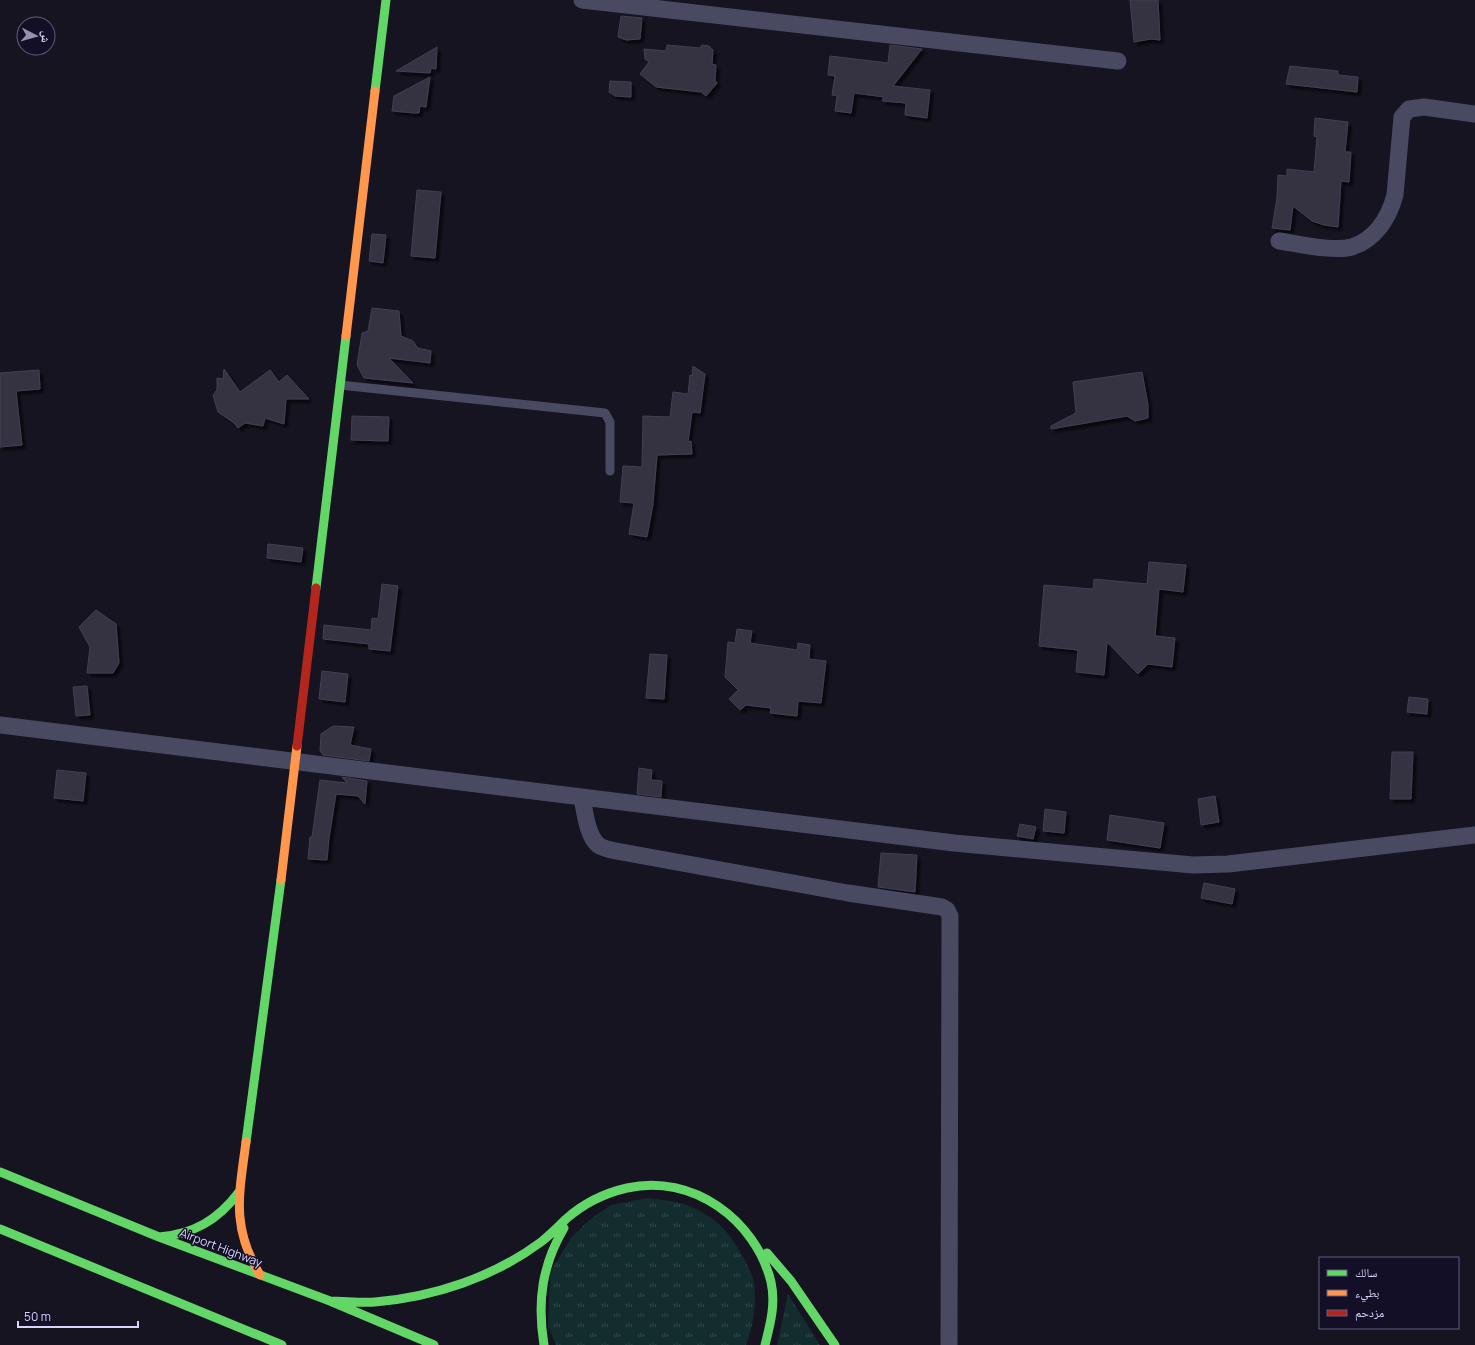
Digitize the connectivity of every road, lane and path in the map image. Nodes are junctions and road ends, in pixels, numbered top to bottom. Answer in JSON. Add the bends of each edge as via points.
{"nodes":[{"id":1,"x":386,"y":0,"type":"edge"},
{"id":2,"x":582,"y":0,"type":"edge"},
{"id":3,"x":1118,"y":61,"type":"dead end"},
{"id":4,"x":1475,"y":114,"type":"edge"},
{"id":5,"x":1278,"y":241,"type":"dead end"},
{"id":6,"x":340,"y":385,"type":"junction"},
{"id":7,"x":610,"y":471,"type":"dead end"},
{"id":8,"x":0,"y":725,"type":"edge"},
{"id":9,"x":296,"y":761,"type":"junction"},
{"id":10,"x":582,"y":798,"type":"junction"},
{"id":11,"x":1475,"y":836,"type":"edge"},
{"id":12,"x":0,"y":1172,"type":"edge"},
{"id":13,"x":239,"y":1192,"type":"junction"},
{"id":14,"x":575,"y":1212,"type":"junction"},
{"id":15,"x":0,"y":1229,"type":"edge"},
{"id":16,"x":748,"y":1231,"type":"junction"},
{"id":17,"x":159,"y":1237,"type":"junction"},
{"id":18,"x":260,"y":1275,"type":"junction"},
{"id":19,"x":330,"y":1301,"type":"junction"},
{"id":20,"x":282,"y":1345,"type":"edge"},
{"id":21,"x":434,"y":1345,"type":"edge"},
{"id":22,"x":544,"y":1345,"type":"edge"},
{"id":23,"x":765,"y":1345,"type":"edge"},
{"id":24,"x":835,"y":1345,"type":"edge"},
{"id":25,"x":949,"y":1345,"type":"edge"}],
"edges":[{"from":1,"to":6,"type":"main road"},
{"from":2,"to":3,"type":"street"},
{"from":4,"to":5,"type":"street","via":[[1424,108],[1409,109],[1402,117],[1392,206],[1378,230],[1366,239],[1352,247],[1333,248]]},
{"from":6,"to":7,"type":"lane","via":[[605,413],[610,422]]},
{"from":6,"to":9,"type":"main road"},
{"from":8,"to":9,"type":"street"},
{"from":9,"to":10,"type":"street"},
{"from":9,"to":13,"type":"main road"},
{"from":10,"to":11,"type":"street","via":[[954,844],[1193,865],[1228,864]]},
{"from":10,"to":25,"type":"street","via":[[589,828],[599,846],[848,893],[942,907],[947,910],[950,916]]},
{"from":12,"to":17,"type":"main road","name":"Airport Highway"},
{"from":13,"to":17,"type":"main road","via":[[224,1211],[205,1226],[183,1234]]},
{"from":13,"to":18,"type":"main road","via":[[238,1221],[241,1236]]},
{"from":14,"to":16,"type":"main road","via":[[610,1194],[634,1186],[673,1186],[693,1191],[711,1201]]},
{"from":14,"to":19,"type":"main road","via":[[541,1242],[516,1258],[462,1284],[419,1296],[382,1301]]},
{"from":14,"to":22,"type":"main road","via":[[550,1253],[543,1276],[540,1315]]},
{"from":15,"to":20,"type":"main road"},
{"from":16,"to":23,"type":"main road","via":[[768,1266],[774,1294],[773,1322]]},
{"from":16,"to":24,"type":"main road","via":[[791,1281]]},
{"from":17,"to":18,"type":"main road","name":"Airport Highway"},
{"from":18,"to":19,"type":"main road","name":"Airport Highway"},
{"from":19,"to":21,"type":"main road","name":"Airport Highway"}]}
